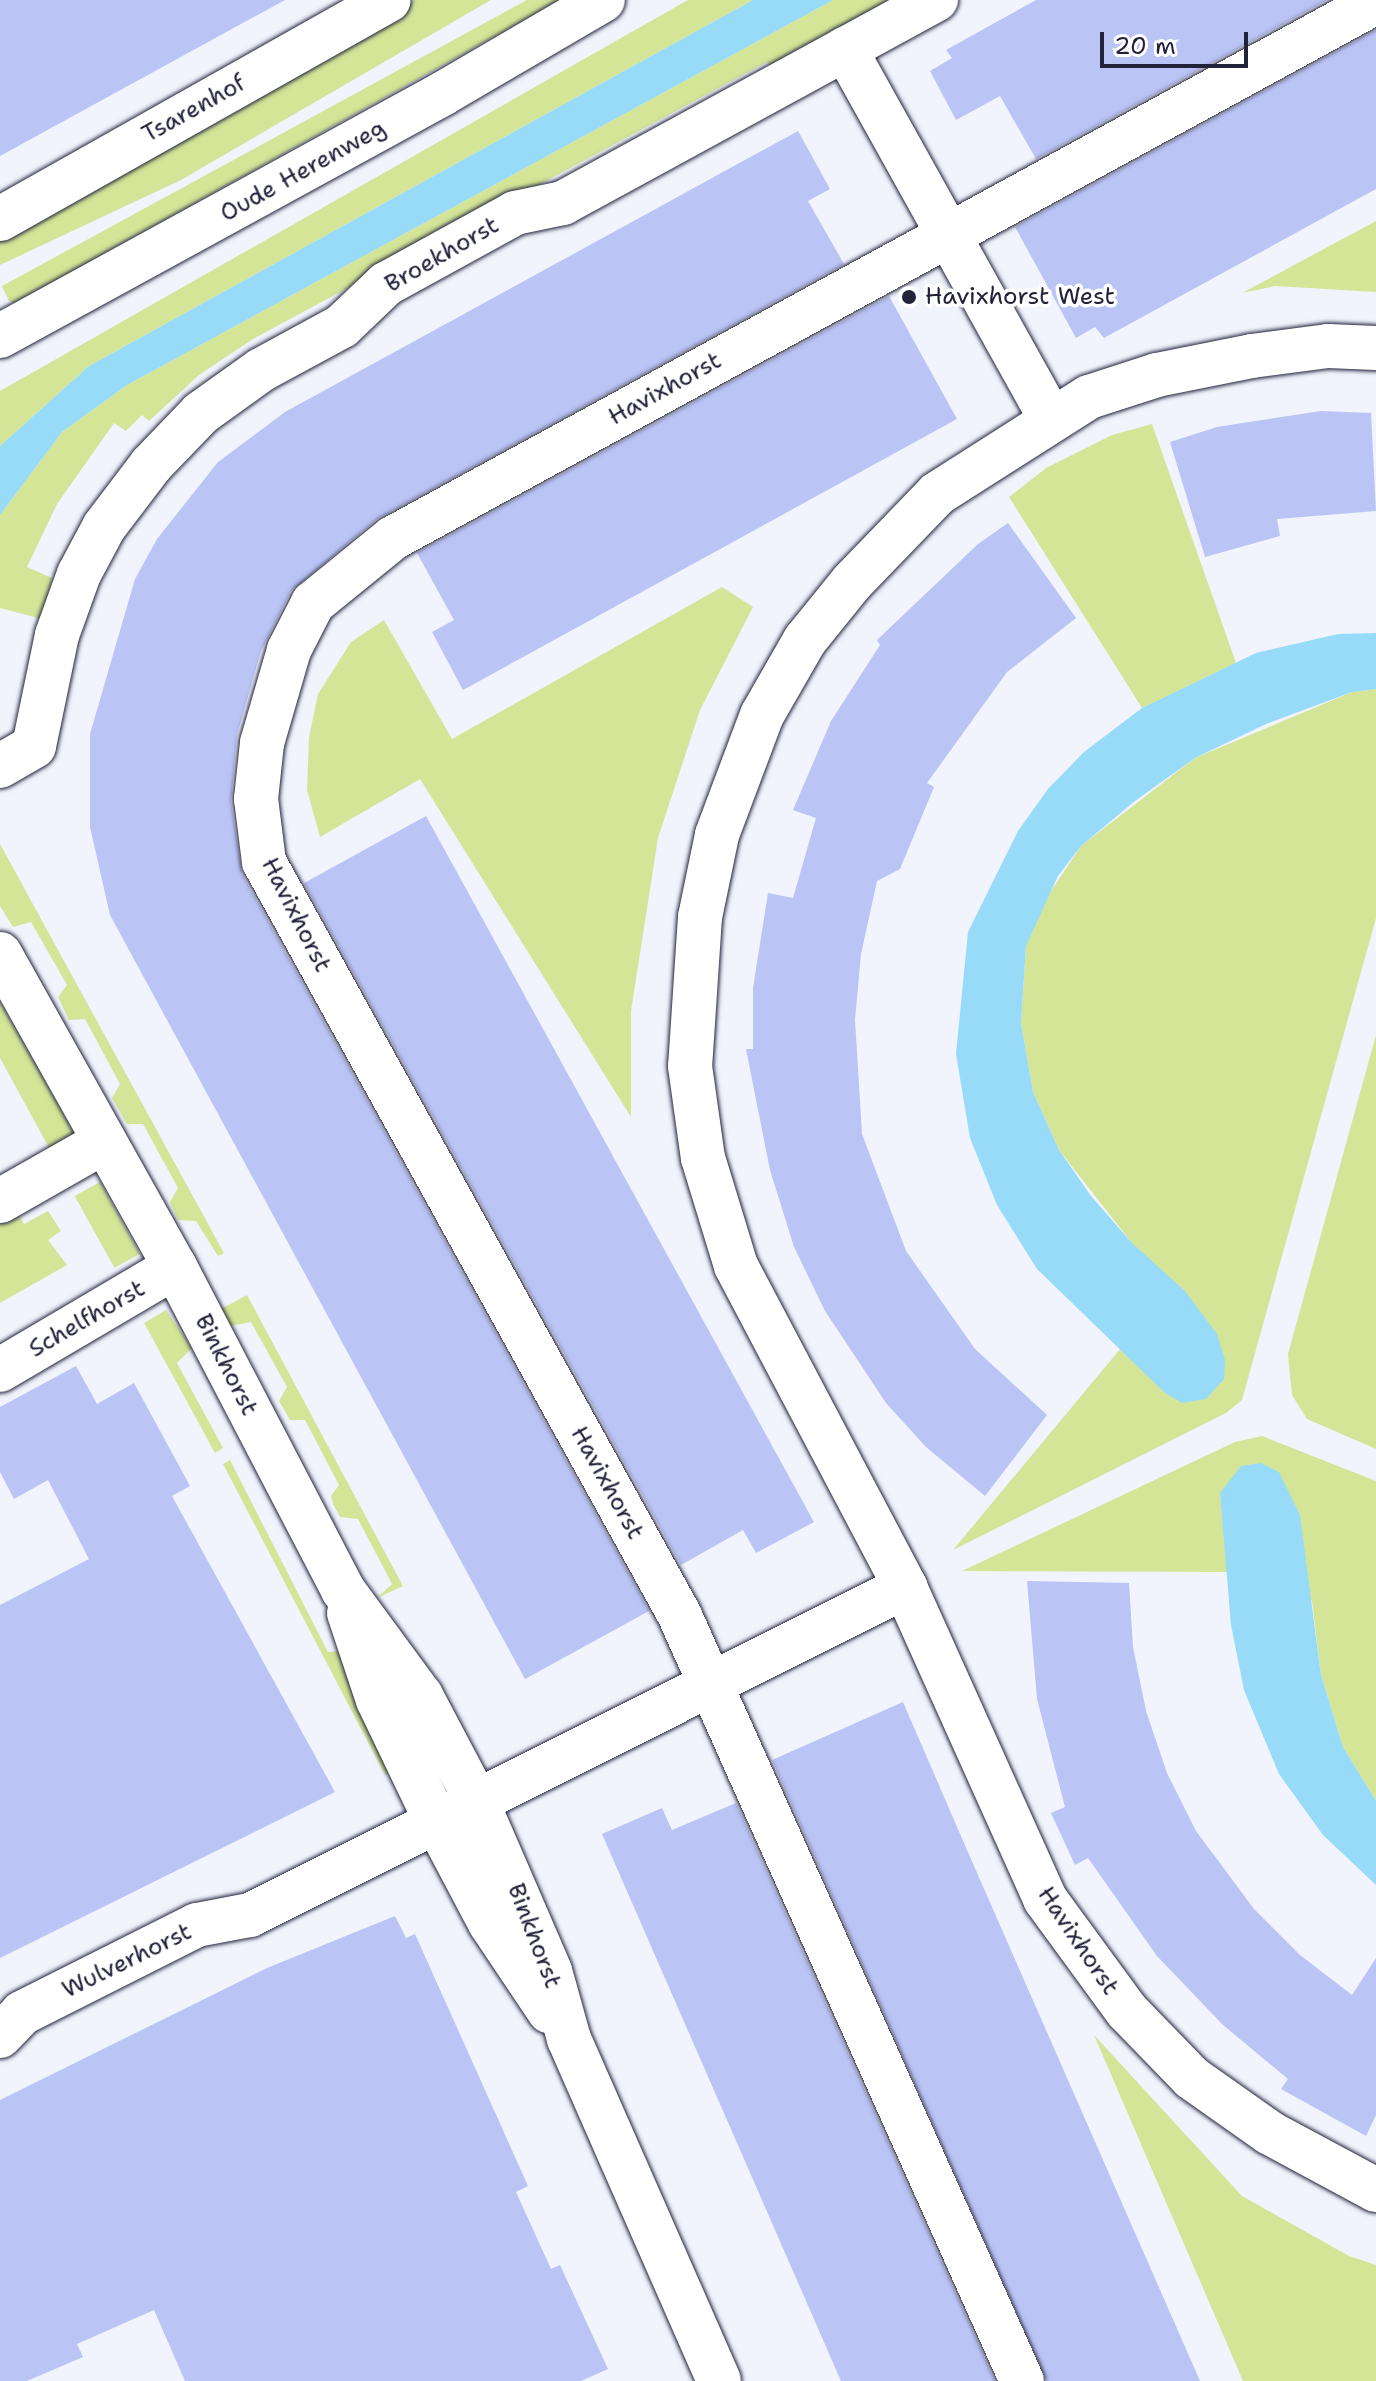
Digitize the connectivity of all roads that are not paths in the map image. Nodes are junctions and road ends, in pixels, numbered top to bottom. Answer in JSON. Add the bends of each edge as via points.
{"nodes":[{"id":1,"x":389,"y":0,"type":"edge"},
{"id":2,"x":603,"y":0,"type":"edge"},
{"id":3,"x":936,"y":0,"type":"edge"},
{"id":4,"x":1376,"y":2,"type":"edge"},
{"id":5,"x":845,"y":49,"type":"junction"},
{"id":6,"x":0,"y":219,"type":"edge"},
{"id":7,"x":947,"y":235,"type":"junction"},
{"id":8,"x":0,"y":336,"type":"edge"},
{"id":9,"x":1376,"y":348,"type":"edge"},
{"id":10,"x":1050,"y":418,"type":"junction"},
{"id":11,"x":0,"y":766,"type":"edge"},
{"id":12,"x":0,"y":954,"type":"edge"},
{"id":13,"x":104,"y":1142,"type":"junction"},
{"id":14,"x":0,"y":1201,"type":"edge"},
{"id":15,"x":175,"y":1267,"type":"junction"},
{"id":16,"x":0,"y":1370,"type":"edge"},
{"id":17,"x":905,"y":1587,"type":"junction"},
{"id":18,"x":343,"y":1590,"type":"junction"},
{"id":19,"x":713,"y":1682,"type":"junction"},
{"id":20,"x":477,"y":1802,"type":"junction"},
{"id":21,"x":436,"y":1821,"type":"junction"},
{"id":22,"x":0,"y":2036,"type":"edge"},
{"id":23,"x":569,"y":2039,"type":"junction"},
{"id":24,"x":1376,"y":2190,"type":"edge"},
{"id":25,"x":719,"y":2381,"type":"edge"},
{"id":26,"x":1022,"y":2381,"type":"edge"}],
"edges":[{"from":1,"to":6,"type":"street","name":"Tsarenhof"},
{"from":2,"to":8,"type":"street","name":"Oude Herenweg"},
{"from":3,"to":5,"type":"street","name":"Broekhorst"},
{"from":4,"to":7,"type":"street","name":"Havixhorst"},
{"from":5,"to":7,"type":"street"},
{"from":5,"to":11,"type":"street","name":"Broekhorst","via":[[563,203],[515,213],[386,284],[342,326],[261,370],[201,413],[151,465],[104,527],[79,574],[57,635],[34,746]]},
{"from":7,"to":10,"type":"street"},
{"from":7,"to":19,"type":"street","name":"Havixhorst","via":[[393,538],[351,569],[313,603],[289,650],[262,743],[256,799],[264,862]]},
{"from":9,"to":10,"type":"street","name":"Havixhorst","via":[[1328,346],[1157,375],[1089,397]]},
{"from":10,"to":17,"type":"street","name":"Havixhorst","via":[[937,494],[805,640],[756,730],[717,835],[700,917],[690,1066],[703,1158],[736,1266]]},
{"from":12,"to":13,"type":"street","name":"Binkhorst"},
{"from":13,"to":14,"type":"street"},
{"from":13,"to":15,"type":"street","name":"Binkhorst"},
{"from":15,"to":16,"type":"street","name":"Schelfhorst"},
{"from":15,"to":18,"type":"street","name":"Binkhorst"},
{"from":17,"to":19,"type":"street"},
{"from":17,"to":24,"type":"street","name":"Havixhorst","via":[[1045,1899],[1127,2011],[1218,2097],[1330,2169]]},
{"from":18,"to":20,"type":"street","name":"Binkhorst","via":[[421,1696]]},
{"from":18,"to":21,"type":"street","name":"Binkhorst","via":[[378,1700]]},
{"from":19,"to":20,"type":"street"},
{"from":19,"to":26,"type":"street","name":"Havixhorst"},
{"from":20,"to":21,"type":"street","name":"Wulverhorst"},
{"from":20,"to":23,"type":"street","name":"Binkhorst","via":[[540,1944]]},
{"from":21,"to":22,"type":"street","name":"Wulverhorst","via":[[250,1915],[197,1925],[22,2013]]},
{"from":21,"to":23,"type":"street","name":"Binkhorst","via":[[510,1957]]},
{"from":23,"to":25,"type":"street","name":"Binkhorst"}]}
